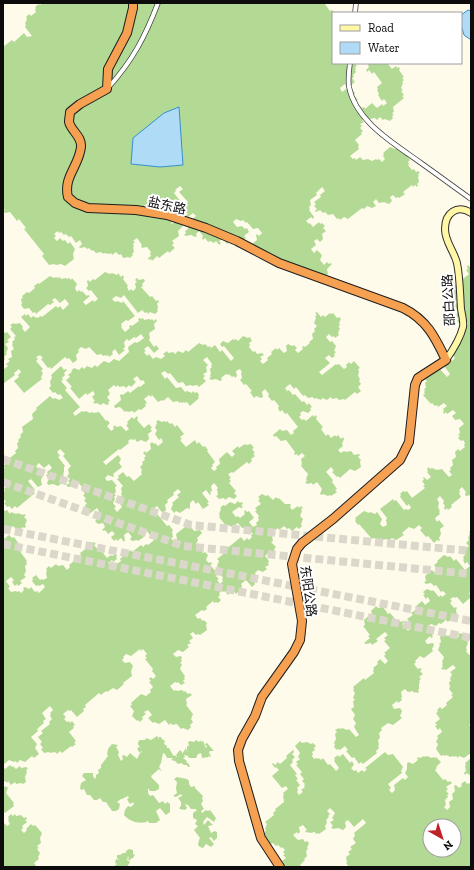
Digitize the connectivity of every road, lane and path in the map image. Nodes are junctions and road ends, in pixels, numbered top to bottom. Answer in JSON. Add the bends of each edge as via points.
{"nodes":[{"id":1,"x":132,"y":3,"type":"edge"},
{"id":2,"x":158,"y":3,"type":"edge"},
{"id":3,"x":350,"y":64,"type":"edge"},
{"id":4,"x":107,"y":89,"type":"junction"},
{"id":5,"x":471,"y":199,"type":"edge"},
{"id":6,"x":471,"y":213,"type":"edge"},
{"id":7,"x":446,"y":360,"type":"junction"},
{"id":8,"x":280,"y":867,"type":"edge"}],
"edges":[{"from":1,"to":4,"type":"highway","via":[[134,8],[127,33],[108,69]]},
{"from":2,"to":4,"type":"street","via":[[136,52]]},
{"from":3,"to":5,"type":"street","via":[[349,87],[355,103],[364,116],[396,145]]},
{"from":4,"to":7,"type":"highway","name":"盐东路","via":[[70,112],[69,122],[81,145],[80,154],[67,183],[68,197],[75,204],[88,208],[136,210],[167,215],[237,241],[280,263],[403,308],[423,322]]},
{"from":6,"to":7,"type":"street","name":"邵白公路","via":[[466,210],[455,210],[449,214],[446,221],[447,242],[457,263],[463,326],[455,347]]},
{"from":7,"to":8,"type":"highway","name":"东阳公路","via":[[418,378],[409,442],[400,460],[302,543],[292,564],[302,621],[300,640],[262,698],[238,750],[261,838]]}]}
